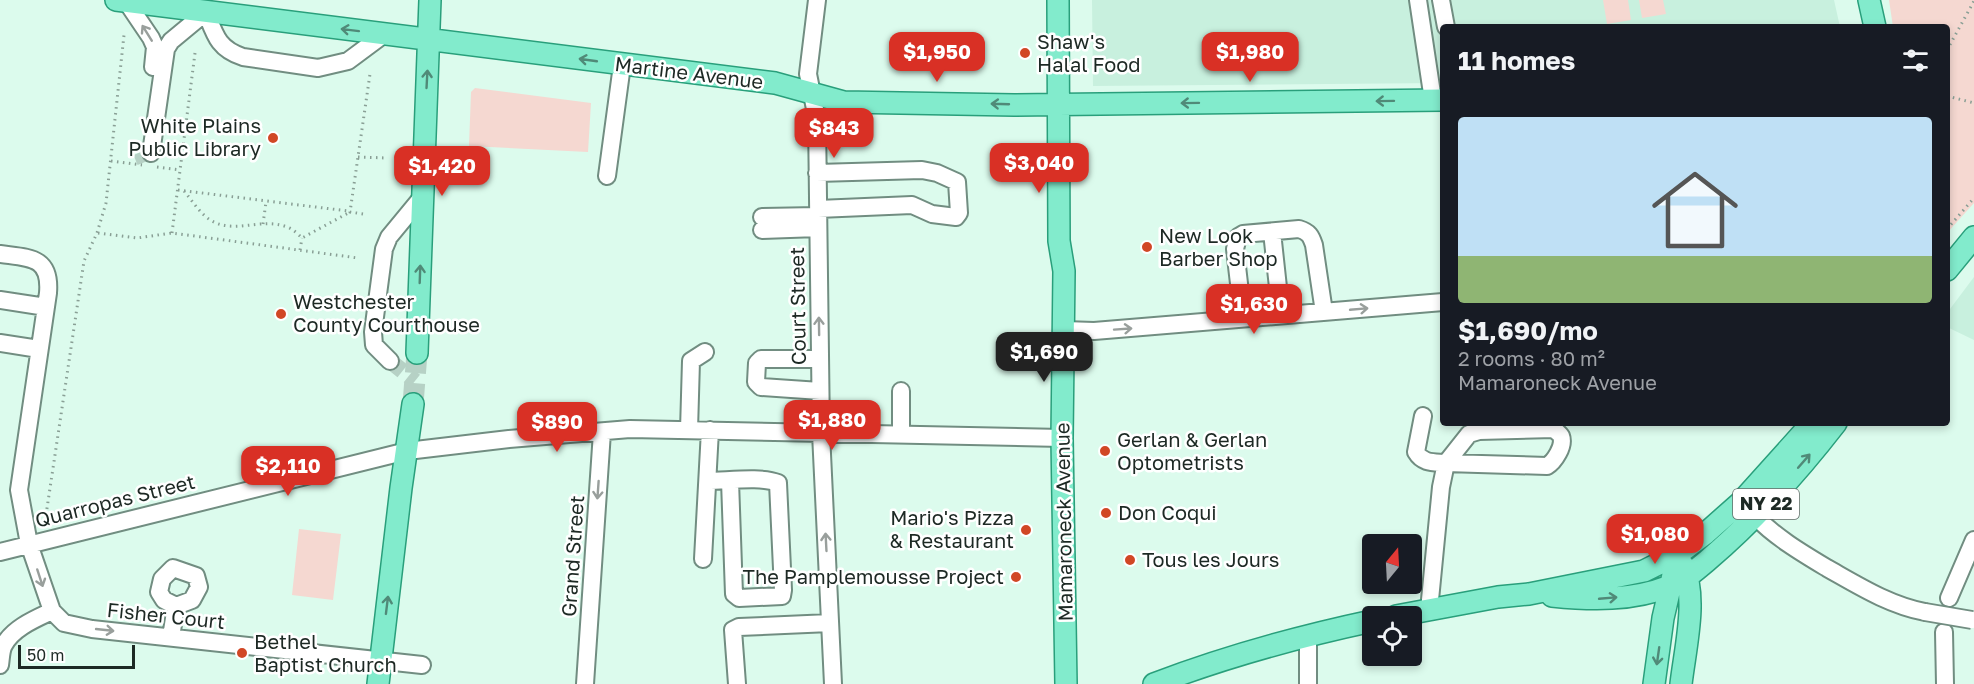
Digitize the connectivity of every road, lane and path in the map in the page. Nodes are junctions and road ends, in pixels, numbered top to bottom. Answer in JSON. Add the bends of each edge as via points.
{"nodes":[{"id":1,"x":430,"y":0,"type":"edge"},
{"id":2,"x":817,"y":0,"type":"edge"},
{"id":3,"x":1058,"y":0,"type":"edge"},
{"id":4,"x":1418,"y":0,"type":"edge"},
{"id":5,"x":1441,"y":0,"type":"edge"},
{"id":6,"x":121,"y":1,"type":"edge"},
{"id":7,"x":1974,"y":1,"type":"edge"},
{"id":8,"x":206,"y":12,"type":"junction"},
{"id":9,"x":1445,"y":24,"type":"edge"},
{"id":10,"x":124,"y":35,"type":"dead end"},
{"id":11,"x":383,"y":35,"type":"junction"},
{"id":12,"x":429,"y":39,"type":"junction"},
{"id":13,"x":1950,"y":45,"type":"edge"},
{"id":14,"x":195,"y":53,"type":"dead end"},
{"id":15,"x":622,"y":65,"type":"junction"},
{"id":16,"x":370,"y":74,"type":"dead end"},
{"id":17,"x":812,"y":93,"type":"junction"},
{"id":18,"x":1950,"y":97,"type":"edge"},
{"id":19,"x":1438,"y":100,"type":"edge"},
{"id":20,"x":1974,"y":103,"type":"edge"},
{"id":21,"x":1058,"y":104,"type":"junction"},
{"id":22,"x":358,"y":157,"type":"junction"},
{"id":23,"x":387,"y":158,"type":"dead end"},
{"id":24,"x":817,"y":173,"type":"junction"},
{"id":25,"x":606,"y":176,"type":"dead end"},
{"id":26,"x":178,"y":190,"type":"junction"},
{"id":27,"x":184,"y":191,"type":"junction"},
{"id":28,"x":423,"y":197,"type":"junction"},
{"id":29,"x":1974,"y":198,"type":"edge"},
{"id":30,"x":266,"y":201,"type":"junction"},
{"id":31,"x":350,"y":212,"type":"junction"},
{"id":32,"x":363,"y":214,"type":"dead end"},
{"id":33,"x":818,"y":218,"type":"junction"},
{"id":34,"x":263,"y":224,"type":"junction"},
{"id":35,"x":762,"y":224,"type":"dead end"},
{"id":36,"x":1950,"y":226,"type":"edge"},
{"id":37,"x":1272,"y":232,"type":"junction"},
{"id":38,"x":97,"y":233,"type":"junction"},
{"id":39,"x":172,"y":233,"type":"junction"},
{"id":40,"x":302,"y":238,"type":"junction"},
{"id":41,"x":1968,"y":243,"type":"edge"},
{"id":42,"x":300,"y":250,"type":"junction"},
{"id":43,"x":0,"y":254,"type":"edge"},
{"id":44,"x":358,"y":258,"type":"dead end"},
{"id":45,"x":1950,"y":262,"type":"edge"},
{"id":46,"x":1950,"y":266,"type":"edge"},
{"id":47,"x":0,"y":300,"type":"edge"},
{"id":48,"x":1440,"y":302,"type":"edge"},
{"id":49,"x":46,"y":307,"type":"junction"},
{"id":50,"x":1324,"y":312,"type":"junction"},
{"id":51,"x":1281,"y":315,"type":"junction"},
{"id":52,"x":1243,"y":318,"type":"junction"},
{"id":53,"x":1064,"y":330,"type":"junction"},
{"id":54,"x":0,"y":343,"type":"edge"},
{"id":55,"x":39,"y":349,"type":"junction"},
{"id":56,"x":705,"y":352,"type":"dead end"},
{"id":57,"x":417,"y":353,"type":"tunnel mouth"},
{"id":58,"x":820,"y":359,"type":"junction"},
{"id":59,"x":390,"y":361,"type":"tunnel mouth"},
{"id":60,"x":820,"y":391,"type":"junction"},
{"id":61,"x":901,"y":391,"type":"dead end"},
{"id":62,"x":413,"y":404,"type":"tunnel mouth"},
{"id":63,"x":1423,"y":416,"type":"dead end"},
{"id":64,"x":1809,"y":426,"type":"edge"},
{"id":65,"x":1833,"y":426,"type":"edge"},
{"id":66,"x":689,"y":430,"type":"junction"},
{"id":67,"x":710,"y":430,"type":"junction"},
{"id":68,"x":602,"y":432,"type":"junction"},
{"id":69,"x":821,"y":433,"type":"junction"},
{"id":70,"x":901,"y":435,"type":"junction"},
{"id":71,"x":1062,"y":438,"type":"junction"},
{"id":72,"x":407,"y":451,"type":"junction"},
{"id":73,"x":1446,"y":463,"type":"junction"},
{"id":74,"x":708,"y":481,"type":"junction"},
{"id":75,"x":730,"y":481,"type":"junction"},
{"id":76,"x":46,"y":514,"type":"dead end"},
{"id":77,"x":1755,"y":516,"type":"junction"},
{"id":78,"x":1974,"y":540,"type":"edge"},
{"id":79,"x":29,"y":544,"type":"junction"},
{"id":80,"x":0,"y":552,"type":"edge"},
{"id":81,"x":1678,"y":554,"type":"junction"},
{"id":82,"x":703,"y":559,"type":"dead end"},
{"id":83,"x":1679,"y":581,"type":"junction"},
{"id":84,"x":1529,"y":594,"type":"junction"},
{"id":85,"x":1949,"y":598,"type":"dead end"},
{"id":86,"x":176,"y":606,"type":"dead end"},
{"id":87,"x":52,"y":610,"type":"junction"},
{"id":88,"x":1429,"y":610,"type":"junction"},
{"id":89,"x":1422,"y":611,"type":"edge"},
{"id":90,"x":1972,"y":620,"type":"dead end"},
{"id":91,"x":1362,"y":623,"type":"edge"},
{"id":92,"x":830,"y":624,"type":"junction"},
{"id":93,"x":1944,"y":632,"type":"dead end"},
{"id":94,"x":1308,"y":635,"type":"junction"},
{"id":95,"x":171,"y":637,"type":"junction"},
{"id":96,"x":381,"y":660,"type":"junction"},
{"id":97,"x":0,"y":665,"type":"edge"},
{"id":98,"x":422,"y":665,"type":"dead end"},
{"id":99,"x":378,"y":684,"type":"edge"},
{"id":100,"x":585,"y":684,"type":"edge"},
{"id":101,"x":737,"y":684,"type":"edge"},
{"id":102,"x":833,"y":684,"type":"edge"},
{"id":103,"x":1066,"y":684,"type":"edge"},
{"id":104,"x":1154,"y":684,"type":"edge"},
{"id":105,"x":1308,"y":684,"type":"edge"},
{"id":106,"x":1654,"y":684,"type":"edge"},
{"id":107,"x":1681,"y":684,"type":"edge"},
{"id":108,"x":1945,"y":684,"type":"edge"}],
"edges":[{"from":1,"to":12,"type":"main road"},
{"from":2,"to":17,"type":"street","name":"Court Street","via":[[808,63]]},
{"from":3,"to":21,"type":"main road","name":"Mamaroneck Avenue"},
{"from":4,"to":19,"type":"street"},
{"from":5,"to":9,"type":"street"},
{"from":6,"to":8,"type":"main road","name":"Martine Avenue"},
{"from":8,"to":6,"type":"street","one_way":true,"via":[[166,49],[146,152],[155,47]]},
{"from":7,"to":13,"type":"path"},
{"from":11,"to":8,"type":"main road","name":"Martine Avenue","one_way":true},
{"from":8,"to":11,"type":"street","via":[[218,41],[231,53],[318,68],[348,61]]},
{"from":10,"to":38,"type":"path","via":[[106,203]]},
{"from":11,"to":12,"type":"main road","name":"Martine Avenue"},
{"from":15,"to":12,"type":"main road","name":"Martine Avenue","one_way":true},
{"from":28,"to":12,"type":"main road","one_way":true},
{"from":14,"to":26,"type":"path"},
{"from":15,"to":17,"type":"main road","name":"Martine Avenue","via":[[775,83]]},
{"from":15,"to":25,"type":"street"},
{"from":16,"to":22,"type":"path"},
{"from":21,"to":17,"type":"main road","name":"Martine Avenue","one_way":true,"via":[[844,102]]},
{"from":17,"to":24,"type":"street","name":"Court Street","via":[[817,119]]},
{"from":18,"to":20,"type":"path"},
{"from":19,"to":21,"type":"main road","name":"Martine Avenue","one_way":true},
{"from":21,"to":53,"type":"main road","name":"Mamaroneck Avenue"},
{"from":22,"to":23,"type":"path"},
{"from":22,"to":31,"type":"path"},
{"from":24,"to":33,"type":"street","name":"Court Street"},
{"from":24,"to":33,"type":"street","via":[[937,173],[957,182],[959,213],[956,217],[939,216],[912,205]]},
{"from":26,"to":27,"type":"path"},
{"from":26,"to":39,"type":"path"},
{"from":27,"to":30,"type":"path"},
{"from":27,"to":34,"type":"path","via":[[205,216],[224,226]]},
{"from":57,"to":28,"type":"main road","one_way":true},
{"from":28,"to":59,"type":"street","via":[[389,237],[384,249],[373,332],[374,345]]},
{"from":29,"to":36,"type":"path"},
{"from":30,"to":31,"type":"path"},
{"from":30,"to":34,"type":"path"},
{"from":31,"to":32,"type":"path"},
{"from":31,"to":40,"type":"path"},
{"from":33,"to":35,"type":"street"},
{"from":58,"to":33,"type":"street","name":"Court Street","one_way":true},
{"from":34,"to":40,"type":"path","via":[[289,227]]},
{"from":37,"to":50,"type":"street","via":[[1299,229],[1311,236]]},
{"from":37,"to":51,"type":"street"},
{"from":37,"to":52,"type":"street","via":[[1243,234],[1235,242]]},
{"from":38,"to":39,"type":"path","via":[[137,238]]},
{"from":38,"to":76,"type":"path","via":[[84,261]]},
{"from":39,"to":42,"type":"path"},
{"from":40,"to":42,"type":"path"},
{"from":41,"to":45,"type":"main road"},
{"from":41,"to":46,"type":"main road"},
{"from":42,"to":44,"type":"path"},
{"from":43,"to":49,"type":"street","via":[[33,259],[45,266],[49,281]]},
{"from":47,"to":49,"type":"street"},
{"from":50,"to":48,"type":"street","one_way":true},
{"from":49,"to":55,"type":"street"},
{"from":50,"to":51,"type":"street"},
{"from":51,"to":52,"type":"street"},
{"from":53,"to":52,"type":"street","one_way":true,"via":[[1094,331]]},
{"from":53,"to":71,"type":"main road","name":"Mamaroneck Avenue"},
{"from":54,"to":55,"type":"street"},
{"from":55,"to":79,"type":"street","via":[[19,490]]},
{"from":56,"to":66,"type":"street","via":[[691,361]]},
{"from":58,"to":60,"type":"street","name":"Court Street"},
{"from":58,"to":60,"type":"street","via":[[762,359],[757,363],[756,382],[761,387]]},
{"from":60,"to":69,"type":"street","name":"Court Street"},
{"from":61,"to":70,"type":"street"},
{"from":62,"to":72,"type":"main road"},
{"from":63,"to":73,"type":"street","via":[[1416,452],[1426,462]]},
{"from":64,"to":81,"type":"main road","number":"NY 22","via":[[1741,502]]},
{"from":77,"to":65,"type":"main road","number":"NY 22","one_way":true},
{"from":66,"to":67,"type":"street","name":"Quarropas Street"},
{"from":66,"to":68,"type":"street","name":"Quarropas Street"},
{"from":67,"to":69,"type":"street","name":"Quarropas Street"},
{"from":67,"to":74,"type":"street"},
{"from":68,"to":72,"type":"street","name":"Quarropas Street"},
{"from":68,"to":100,"type":"street","name":"Grand Street","one_way":true},
{"from":69,"to":70,"type":"street","name":"Quarropas Street"},
{"from":92,"to":69,"type":"street","name":"Court Street","one_way":true},
{"from":70,"to":71,"type":"street","name":"Quarropas Street"},
{"from":71,"to":103,"type":"main road","name":"Mamaroneck Avenue"},
{"from":72,"to":79,"type":"street","name":"Quarropas Street"},
{"from":96,"to":72,"type":"main road","one_way":true},
{"from":73,"to":73,"type":"street","via":[[1547,466],[1559,450],[1561,435],[1554,429],[1479,431],[1469,434]]},
{"from":73,"to":88,"type":"street"},
{"from":74,"to":75,"type":"street"},
{"from":74,"to":82,"type":"street"},
{"from":75,"to":75,"type":"street","via":[[778,483],[782,596],[739,598],[734,594]]},
{"from":77,"to":83,"type":"main road","number":"NY 22"},
{"from":77,"to":90,"type":"street","bridge":true,"via":[[1803,553],[1878,597],[1908,609]]},
{"from":78,"to":85,"type":"street"},
{"from":79,"to":80,"type":"street","name":"Quarropas Street"},
{"from":79,"to":87,"type":"street","one_way":true},
{"from":81,"to":83,"type":"main road"},
{"from":81,"to":84,"type":"main road","number":"NY 22","via":[[1625,576]]},
{"from":84,"to":83,"type":"main road","number":"NY 22","one_way":true,"via":[[1593,600],[1636,596]]},
{"from":83,"to":106,"type":"main road","one_way":true,"via":[[1663,618]]},
{"from":83,"to":107,"type":"main road","via":[[1689,617]]},
{"from":84,"to":88,"type":"main road","number":"NY 22"},
{"from":86,"to":95,"type":"street"},
{"from":87,"to":95,"type":"street","name":"Fisher Court","one_way":true,"via":[[64,623],[72,625]]},
{"from":87,"to":97,"type":"street","via":[[14,633],[3,646]]},
{"from":88,"to":89,"type":"main road","number":"NY 22"},
{"from":91,"to":94,"type":"main road"},
{"from":92,"to":101,"type":"street","via":[[733,630]]},
{"from":92,"to":102,"type":"street","name":"Court Street"},
{"from":93,"to":108,"type":"street"},
{"from":94,"to":104,"type":"main road","via":[[1206,664]]},
{"from":94,"to":105,"type":"street"},
{"from":95,"to":96,"type":"street","name":"Fisher Court"},
{"from":96,"to":98,"type":"street","name":"Fisher Court"},
{"from":96,"to":99,"type":"main road"}]}
